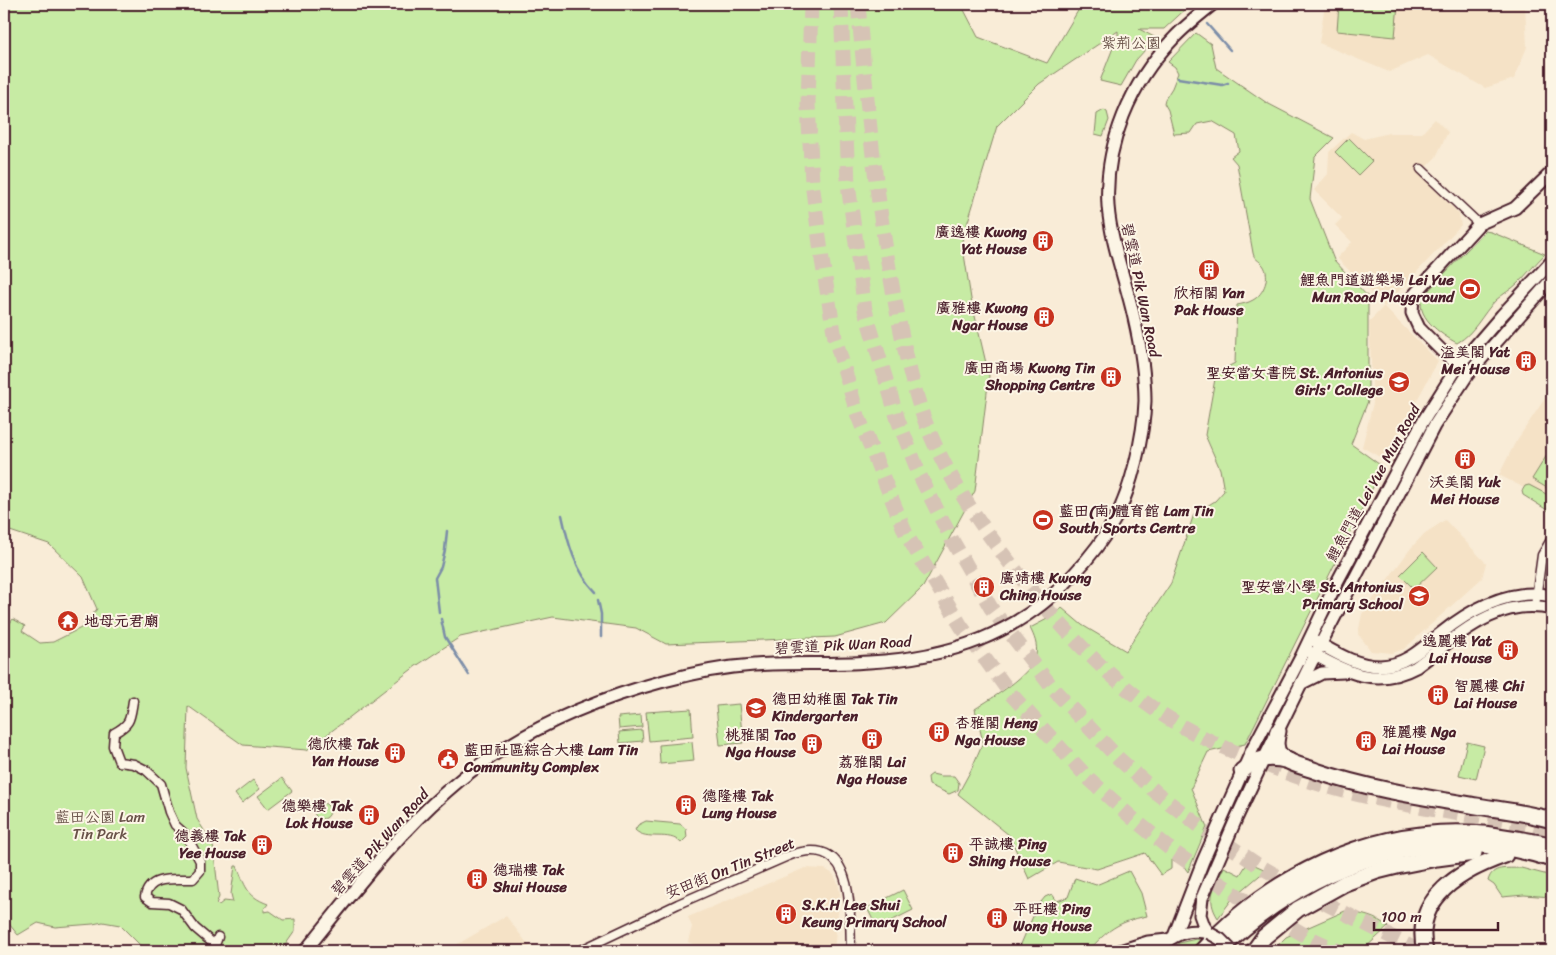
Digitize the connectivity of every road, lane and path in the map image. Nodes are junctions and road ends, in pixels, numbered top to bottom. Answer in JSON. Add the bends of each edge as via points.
{"nodes":[{"id":1,"x":1213,"y":4,"type":"edge"},
{"id":2,"x":1421,"y":169,"type":"dead end"},
{"id":3,"x":1552,"y":172,"type":"edge"},
{"id":4,"x":1480,"y":224,"type":"junction"},
{"id":5,"x":1552,"y":261,"type":"edge"},
{"id":6,"x":1552,"y":279,"type":"edge"},
{"id":7,"x":1458,"y":366,"type":"junction"},
{"id":8,"x":1468,"y":374,"type":"junction"},
{"id":9,"x":1552,"y":538,"type":"edge"},
{"id":10,"x":1536,"y":594,"type":"junction"},
{"id":11,"x":1552,"y":596,"type":"edge"},
{"id":12,"x":1535,"y":606,"type":"junction"},
{"id":13,"x":1552,"y":609,"type":"edge"},
{"id":14,"x":1307,"y":644,"type":"junction"},
{"id":15,"x":1318,"y":650,"type":"junction"},
{"id":16,"x":1348,"y":672,"type":"junction"},
{"id":17,"x":1302,"y":683,"type":"junction"},
{"id":18,"x":133,"y":701,"type":"dead end"},
{"id":19,"x":1278,"y":731,"type":"junction"},
{"id":20,"x":1264,"y":759,"type":"junction"},
{"id":21,"x":1292,"y":762,"type":"junction"},
{"id":22,"x":1242,"y":771,"type":"junction"},
{"id":23,"x":1552,"y":820,"type":"edge"},
{"id":24,"x":1552,"y":845,"type":"edge"},
{"id":25,"x":1505,"y":855,"type":"junction"},
{"id":26,"x":1552,"y":861,"type":"edge"},
{"id":27,"x":1208,"y":933,"type":"junction"},
{"id":28,"x":1171,"y":938,"type":"junction"},
{"id":29,"x":217,"y":944,"type":"edge"},
{"id":30,"x":1130,"y":950,"type":"edge"},
{"id":31,"x":1227,"y":950,"type":"edge"},
{"id":32,"x":305,"y":951,"type":"edge"},
{"id":33,"x":578,"y":951,"type":"edge"},
{"id":34,"x":850,"y":951,"type":"edge"},
{"id":35,"x":1158,"y":951,"type":"edge"},
{"id":36,"x":1202,"y":951,"type":"edge"},
{"id":37,"x":1254,"y":951,"type":"edge"},
{"id":38,"x":1425,"y":951,"type":"edge"}],
"edges":[{"from":1,"to":32,"type":"main road","name":"碧雲道 Pik Wan Road","via":[[1166,48],[1143,77],[1128,104],[1115,142],[1109,178],[1110,220],[1135,323],[1145,402],[1130,478],[1115,519],[1057,592],[1003,630],[944,652],[870,662],[724,668],[658,682],[575,712],[517,741],[456,783],[396,842]]},
{"from":2,"to":4,"type":"street"},
{"from":3,"to":4,"type":"main road","via":[[1515,208]]},
{"from":4,"to":7,"type":"main road","via":[[1416,291],[1412,300],[1412,313],[1419,328]]},
{"from":5,"to":7,"type":"main road","name":"鯉魚門道 Lei Yue Mun Road"},
{"from":6,"to":8,"type":"main road","name":"鯉魚門道 Lei Yue Mun Road"},
{"from":7,"to":8,"type":"main road"},
{"from":7,"to":14,"type":"main road","name":"鯉魚門道 Lei Yue Mun Road","via":[[1422,423]]},
{"from":8,"to":15,"type":"main road","name":"鯉魚門道 Lei Yue Mun Road","via":[[1434,426]]},
{"from":9,"to":10,"type":"street","via":[[1542,556]]},
{"from":10,"to":11,"type":"main road"},
{"from":10,"to":12,"type":"street"},
{"from":10,"to":15,"type":"main road","via":[[1510,596],[1482,607],[1456,622],[1409,658],[1394,664],[1358,663]]},
{"from":12,"to":13,"type":"main road"},
{"from":12,"to":16,"type":"main road","via":[[1508,609],[1484,618],[1407,672],[1388,677]]},
{"from":14,"to":15,"type":"main road"},
{"from":14,"to":22,"type":"main road","name":"鯉魚門道 Lei Yue Mun Road"},
{"from":15,"to":16,"type":"main road"},
{"from":15,"to":17,"type":"main road","name":"鯉魚門道 Lei Yue Mun Road"},
{"from":16,"to":17,"type":"main road","via":[[1322,673]]},
{"from":17,"to":19,"type":"main road","name":"鯉魚門道 Lei Yue Mun Road"},
{"from":18,"to":29,"type":"street","via":[[130,720],[114,733],[119,762],[146,770],[161,784],[175,825],[186,836],[200,861],[200,872],[193,879],[170,878],[156,882],[147,890],[145,897],[152,902],[169,903],[181,909],[195,928]]},
{"from":19,"to":20,"type":"main road","name":"鯉魚門道 Lei Yue Mun Road"},
{"from":19,"to":21,"type":"highway","via":[[1276,749]]},
{"from":20,"to":21,"type":"highway"},
{"from":20,"to":22,"type":"highway","via":[[1253,762]]},
{"from":20,"to":27,"type":"main road","name":"鯉魚門道 Lei Yue Mun Road","via":[[1202,898],[1200,915]]},
{"from":21,"to":23,"type":"highway","via":[[1363,786]]},
{"from":22,"to":28,"type":"main road","name":"鯉魚門道 Lei Yue Mun Road"},
{"from":24,"to":36,"type":"highway","via":[[1507,836],[1468,833],[1408,837],[1370,846],[1333,858],[1279,886],[1237,917]]},
{"from":25,"to":26,"type":"highway"},
{"from":25,"to":37,"type":"highway","via":[[1465,854],[1397,866],[1360,877],[1298,909],[1264,937]]},
{"from":25,"to":38,"type":"highway","via":[[1463,874],[1438,895],[1423,924]]},
{"from":26,"to":31,"type":"highway","via":[[1505,848],[1467,845],[1420,848],[1373,857],[1337,869],[1287,896],[1261,913]]},
{"from":27,"to":28,"type":"main road","via":[[1194,931]]},
{"from":27,"to":31,"type":"main road","bridge":true,"via":[[1220,939]]},
{"from":28,"to":30,"type":"main road","via":[[1148,942]]},
{"from":28,"to":35,"type":"main road"},
{"from":33,"to":34,"type":"street","name":"安田街 On Tin Street","via":[[788,856],[816,851],[837,862],[847,882]]}]}
